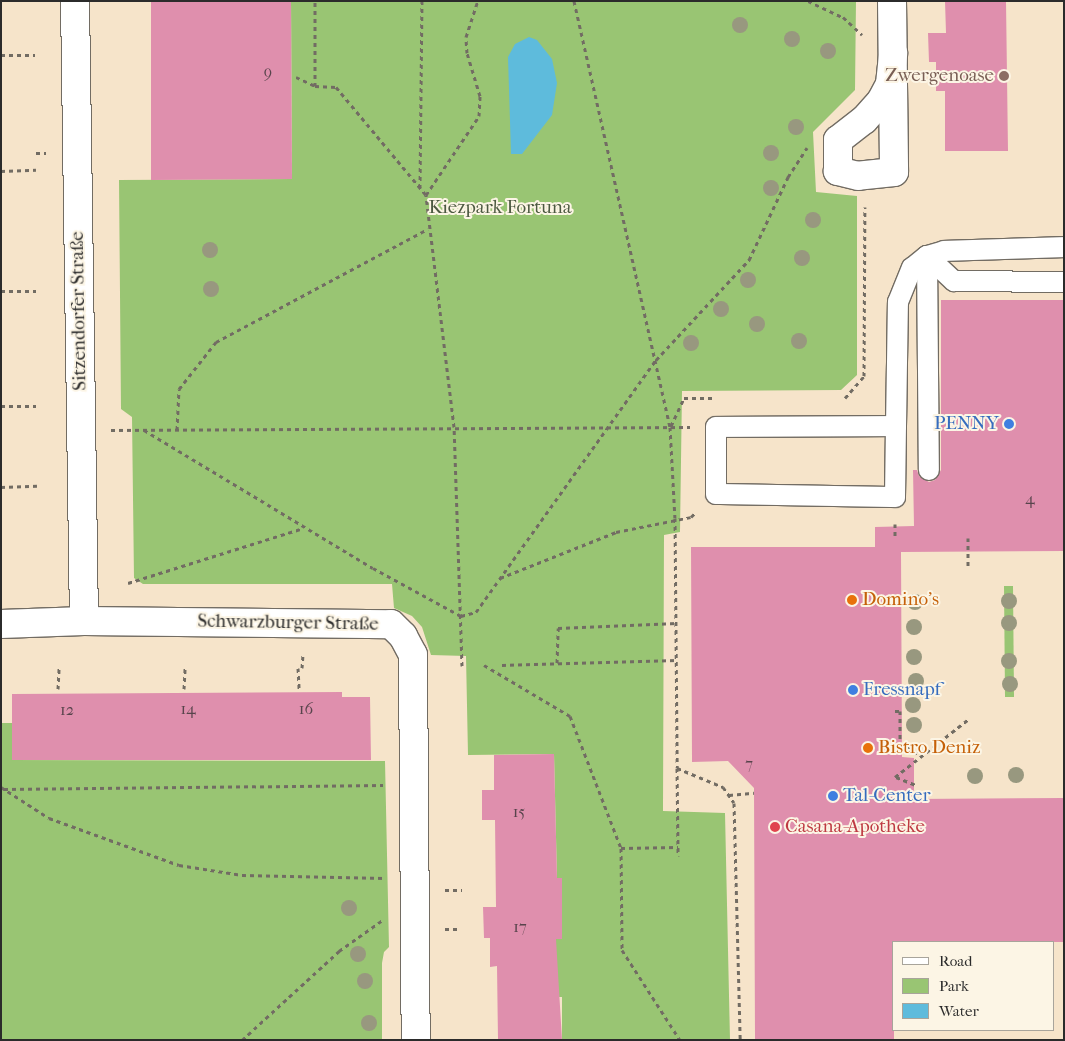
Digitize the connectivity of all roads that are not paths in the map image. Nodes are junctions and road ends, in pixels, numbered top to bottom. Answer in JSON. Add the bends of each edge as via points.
{"nodes":[{"id":1,"x":75,"y":1,"type":"edge"},
{"id":2,"x":892,"y":1,"type":"edge"},
{"id":3,"x":892,"y":53,"type":"dead end"},
{"id":4,"x":1064,"y":247,"type":"edge"},
{"id":5,"x":927,"y":256,"type":"junction"},
{"id":6,"x":1064,"y":282,"type":"edge"},
{"id":7,"x":896,"y":426,"type":"junction"},
{"id":8,"x":929,"y":470,"type":"dead end"},
{"id":9,"x":84,"y":621,"type":"junction"},
{"id":10,"x":1,"y":624,"type":"edge"},
{"id":11,"x":416,"y":1040,"type":"edge"}],
"edges":[{"from":1,"to":9,"type":"street","name":"Sitzendorfer Straße"},
{"from":2,"to":3,"type":"street"},
{"from":4,"to":5,"type":"lane","via":[[944,251]]},
{"from":5,"to":6,"type":"lane","via":[[954,281]]},
{"from":5,"to":7,"type":"lane","via":[[912,268],[898,302]]},
{"from":5,"to":8,"type":"lane"},
{"from":7,"to":7,"type":"lane","via":[[895,497],[716,494],[716,427]]},
{"from":9,"to":10,"type":"street","name":"Schwarzburger Straße"},
{"from":9,"to":11,"type":"street","name":"Schwarzburger Straße","via":[[392,624],[403,636],[412,655]]}]}
